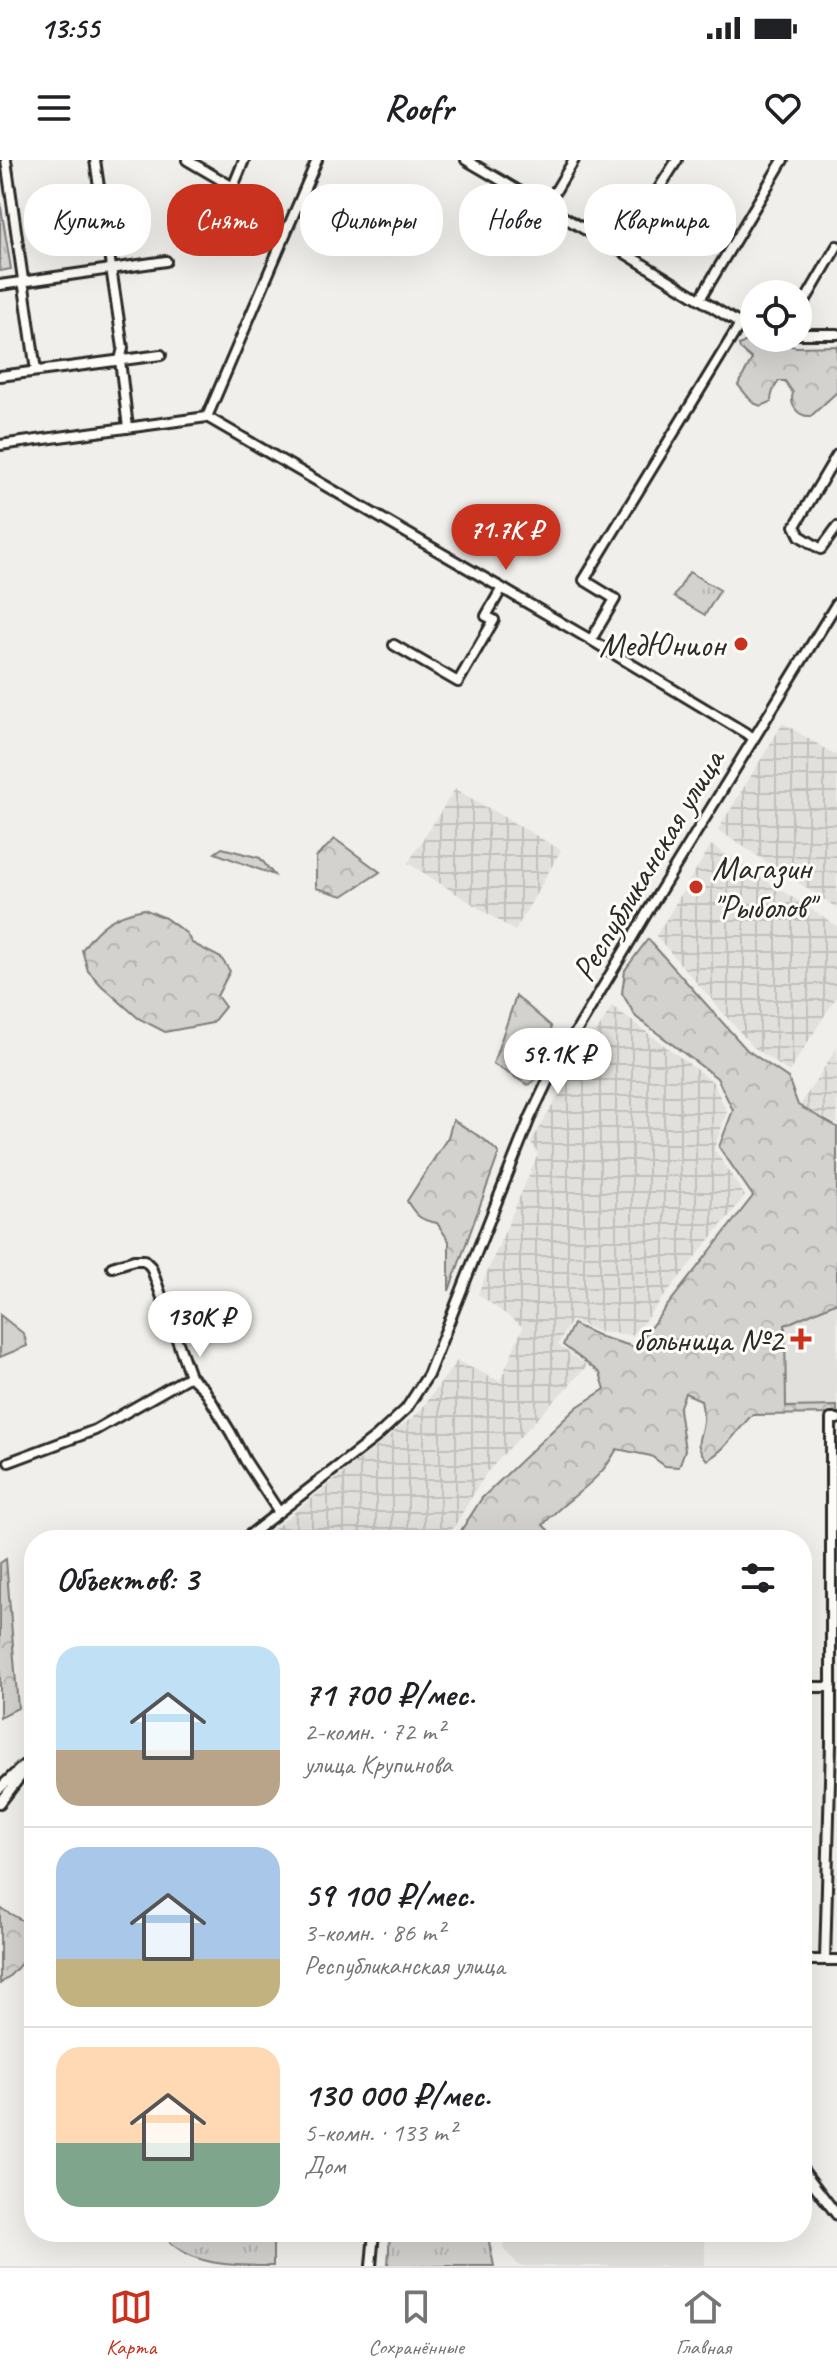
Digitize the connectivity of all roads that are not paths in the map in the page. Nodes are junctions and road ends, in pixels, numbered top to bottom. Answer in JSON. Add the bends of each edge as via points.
{"nodes":[{"id":1,"x":6,"y":160,"type":"edge"},
{"id":2,"x":95,"y":160,"type":"edge"},
{"id":3,"x":187,"y":160,"type":"edge"},
{"id":4,"x":244,"y":160,"type":"edge"},
{"id":5,"x":317,"y":160,"type":"edge"},
{"id":6,"x":466,"y":160,"type":"edge"},
{"id":7,"x":574,"y":160,"type":"edge"},
{"id":8,"x":677,"y":160,"type":"edge"},
{"id":9,"x":783,"y":160,"type":"edge"},
{"id":10,"x":482,"y":164,"type":"edge"},
{"id":11,"x":512,"y":184,"type":"edge"},
{"id":12,"x":560,"y":184,"type":"edge"},
{"id":13,"x":662,"y":184,"type":"edge"},
{"id":14,"x":837,"y":246,"type":"edge"},
{"id":15,"x":630,"y":256,"type":"edge"},
{"id":16,"x":166,"y":261,"type":"dead end"},
{"id":17,"x":111,"y":269,"type":"junction"},
{"id":18,"x":25,"y":281,"type":"junction"},
{"id":19,"x":0,"y":285,"type":"edge"},
{"id":20,"x":812,"y":289,"type":"edge"},
{"id":21,"x":700,"y":299,"type":"junction"},
{"id":22,"x":740,"y":324,"type":"joint"},
{"id":23,"x":812,"y":334,"type":"edge"},
{"id":24,"x":837,"y":334,"type":"edge"},
{"id":25,"x":161,"y":355,"type":"dead end"},
{"id":26,"x":120,"y":360,"type":"junction"},
{"id":27,"x":36,"y":371,"type":"junction"},
{"id":28,"x":0,"y":376,"type":"edge"},
{"id":29,"x":207,"y":417,"type":"junction"},
{"id":30,"x":128,"y":428,"type":"junction"},
{"id":31,"x":0,"y":445,"type":"edge"},
{"id":32,"x":837,"y":455,"type":"edge"},
{"id":33,"x":837,"y":527,"type":"edge"},
{"id":34,"x":502,"y":588,"type":"junction"},
{"id":35,"x":837,"y":603,"type":"edge"},
{"id":36,"x":591,"y":640,"type":"junction"},
{"id":37,"x":394,"y":645,"type":"dead end"},
{"id":38,"x":754,"y":738,"type":"junction"},
{"id":39,"x":112,"y":1267,"type":"dead end"},
{"id":40,"x":190,"y":1376,"type":"junction"},
{"id":41,"x":834,"y":1419,"type":"edge"},
{"id":42,"x":9,"y":1462,"type":"dead end"},
{"id":43,"x":279,"y":1512,"type":"junction"},
{"id":44,"x":256,"y":1530,"type":"edge"},
{"id":45,"x":834,"y":1546,"type":"edge"},
{"id":46,"x":812,"y":1687,"type":"edge"},
{"id":47,"x":831,"y":1687,"type":"junction"},
{"id":48,"x":834,"y":1744,"type":"edge"},
{"id":49,"x":24,"y":1767,"type":"edge"},
{"id":50,"x":24,"y":1771,"type":"edge"},
{"id":51,"x":0,"y":1788,"type":"edge"},
{"id":52,"x":0,"y":1803,"type":"edge"},
{"id":53,"x":812,"y":1960,"type":"edge"},
{"id":54,"x":825,"y":1960,"type":"junction"},
{"id":55,"x":837,"y":1960,"type":"edge"},
{"id":56,"x":812,"y":2182,"type":"edge"},
{"id":57,"x":837,"y":2215,"type":"edge"},
{"id":58,"x":373,"y":2242,"type":"edge"},
{"id":59,"x":371,"y":2266,"type":"edge"}],
"edges":[{"from":1,"to":18,"type":"street"},
{"from":2,"to":17,"type":"street"},
{"from":3,"to":4,"type":"street","via":[[233,187]]},
{"from":5,"to":29,"type":"street"},
{"from":6,"to":10,"type":"street"},
{"from":7,"to":12,"type":"street"},
{"from":8,"to":13,"type":"street"},
{"from":9,"to":21,"type":"street"},
{"from":10,"to":11,"type":"street"},
{"from":14,"to":20,"type":"street"},
{"from":15,"to":21,"type":"street"},
{"from":16,"to":17,"type":"street"},
{"from":17,"to":18,"type":"street"},
{"from":17,"to":26,"type":"street","via":[[123,348]]},
{"from":18,"to":19,"type":"street"},
{"from":18,"to":27,"type":"street"},
{"from":21,"to":22,"type":"street"},
{"from":22,"to":36,"type":"street","via":[[584,580],[615,599]]},
{"from":23,"to":24,"type":"street"},
{"from":25,"to":26,"type":"street"},
{"from":26,"to":27,"type":"street"},
{"from":26,"to":30,"type":"street"},
{"from":27,"to":28,"type":"street"},
{"from":29,"to":30,"type":"street"},
{"from":29,"to":34,"type":"street"},
{"from":30,"to":31,"type":"street"},
{"from":32,"to":33,"type":"street","via":[[795,526],[800,536],[821,549]]},
{"from":34,"to":36,"type":"street"},
{"from":34,"to":37,"type":"street","via":[[486,616],[494,620],[458,682]]},
{"from":35,"to":38,"type":"street","name":"Республиканская улица"},
{"from":36,"to":38,"type":"street"},
{"from":38,"to":43,"type":"street","name":"Республиканская улица","via":[[551,1074],[428,1375],[406,1409],[376,1437]]},
{"from":39,"to":40,"type":"street","via":[[144,1260],[151,1267]]},
{"from":40,"to":42,"type":"street","via":[[95,1430]]},
{"from":40,"to":43,"type":"street","via":[[204,1389]]},
{"from":41,"to":45,"type":"street"},
{"from":43,"to":44,"type":"street","name":"Республиканская улица"},
{"from":45,"to":47,"type":"street"},
{"from":46,"to":47,"type":"street"},
{"from":47,"to":48,"type":"street"},
{"from":48,"to":54,"type":"street"},
{"from":49,"to":51,"type":"street"},
{"from":50,"to":52,"type":"street"},
{"from":53,"to":54,"type":"street"},
{"from":54,"to":55,"type":"street"},
{"from":56,"to":57,"type":"street"},
{"from":58,"to":59,"type":"street"}]}
